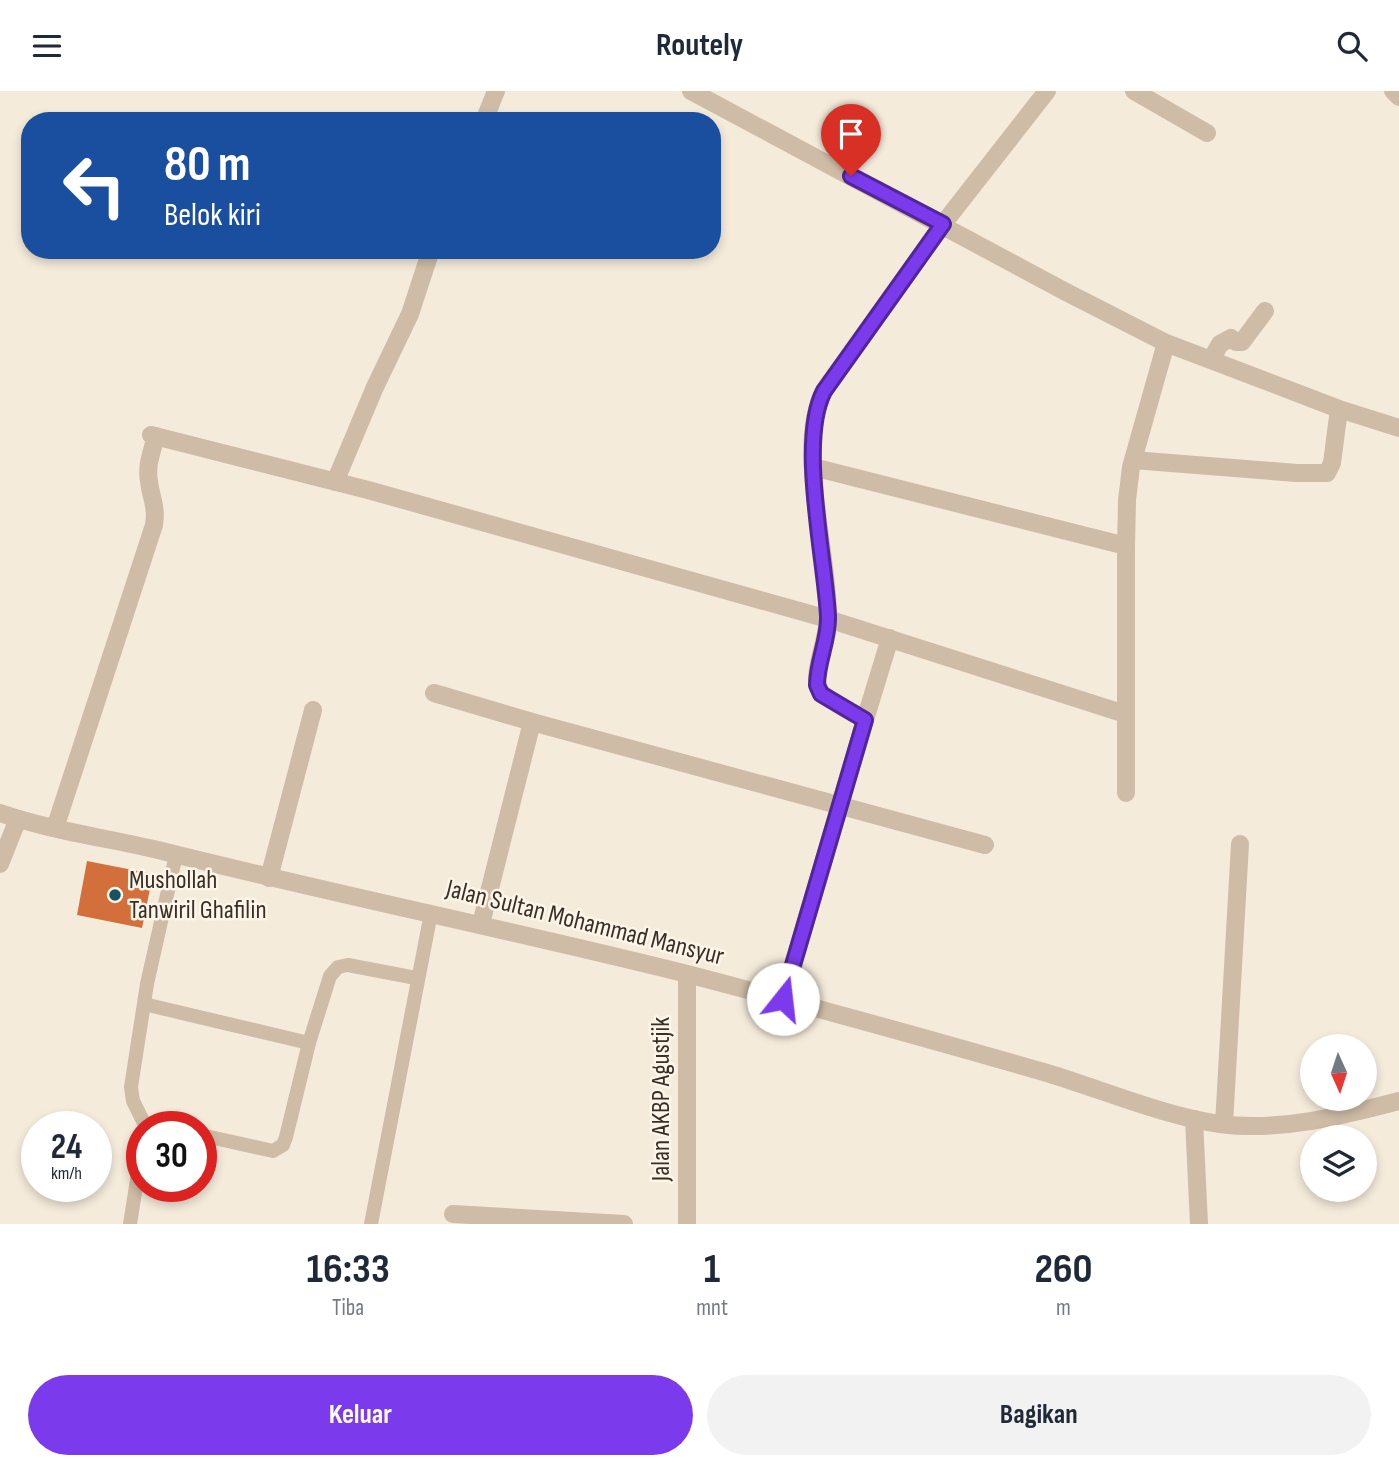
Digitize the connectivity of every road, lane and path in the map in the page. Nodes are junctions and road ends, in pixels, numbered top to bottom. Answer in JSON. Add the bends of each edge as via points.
{"nodes":[{"id":1,"x":496,"y":91,"type":"edge"},
{"id":2,"x":691,"y":91,"type":"edge"},
{"id":3,"x":1047,"y":91,"type":"edge"},
{"id":4,"x":1134,"y":91,"type":"edge"},
{"id":5,"x":1394,"y":91,"type":"edge"},
{"id":6,"x":1399,"y":97,"type":"edge"},
{"id":7,"x":488,"y":112,"type":"edge"},
{"id":8,"x":1207,"y":133,"type":"dead end"},
{"id":9,"x":943,"y":224,"type":"junction"},
{"id":10,"x":428,"y":259,"type":"edge"},
{"id":11,"x":1265,"y":311,"type":"dead end"},
{"id":12,"x":1167,"y":343,"type":"junction"},
{"id":13,"x":1211,"y":360,"type":"junction"},
{"id":14,"x":1339,"y":409,"type":"junction"},
{"id":15,"x":1399,"y":428,"type":"edge"},
{"id":16,"x":1133,"y":460,"type":"junction"},
{"id":17,"x":813,"y":467,"type":"junction"},
{"id":18,"x":335,"y":482,"type":"junction"},
{"id":19,"x":1126,"y":546,"type":"junction"},
{"id":20,"x":828,"y":619,"type":"junction"},
{"id":21,"x":890,"y":638,"type":"junction"},
{"id":22,"x":434,"y":693,"type":"dead end"},
{"id":23,"x":313,"y":710,"type":"dead end"},
{"id":24,"x":1125,"y":713,"type":"junction"},
{"id":25,"x":865,"y":720,"type":"junction"},
{"id":26,"x":532,"y":722,"type":"junction"},
{"id":27,"x":1126,"y":793,"type":"dead end"},
{"id":28,"x":840,"y":807,"type":"junction"},
{"id":29,"x":0,"y":813,"type":"edge"},
{"id":30,"x":18,"y":819,"type":"junction"},
{"id":31,"x":55,"y":828,"type":"junction"},
{"id":32,"x":1240,"y":844,"type":"dead end"},
{"id":33,"x":985,"y":845,"type":"dead end"},
{"id":34,"x":176,"y":855,"type":"junction"},
{"id":35,"x":0,"y":864,"type":"edge"},
{"id":36,"x":269,"y":879,"type":"junction"},
{"id":37,"x":430,"y":913,"type":"junction"},
{"id":38,"x":481,"y":924,"type":"junction"},
{"id":39,"x":687,"y":974,"type":"junction"},
{"id":40,"x":416,"y":978,"type":"junction"},
{"id":41,"x":783,"y":999,"type":"junction"},
{"id":42,"x":144,"y":1004,"type":"junction"},
{"id":43,"x":309,"y":1043,"type":"junction"},
{"id":44,"x":1399,"y":1101,"type":"edge"},
{"id":45,"x":139,"y":1111,"type":"edge"},
{"id":46,"x":1194,"y":1119,"type":"junction"},
{"id":47,"x":1224,"y":1124,"type":"junction"},
{"id":48,"x":217,"y":1139,"type":"edge"},
{"id":49,"x":133,"y":1202,"type":"edge"},
{"id":50,"x":453,"y":1214,"type":"dead end"},
{"id":51,"x":130,"y":1224,"type":"edge"},
{"id":52,"x":371,"y":1224,"type":"edge"},
{"id":53,"x":624,"y":1224,"type":"edge"},
{"id":54,"x":687,"y":1224,"type":"edge"},
{"id":55,"x":1199,"y":1224,"type":"edge"}],
"edges":[{"from":1,"to":7,"type":"street"},
{"from":2,"to":9,"type":"street"},
{"from":3,"to":9,"type":"street"},
{"from":4,"to":8,"type":"street"},
{"from":5,"to":6,"type":"street"},
{"from":9,"to":12,"type":"street"},
{"from":9,"to":17,"type":"street","via":[[824,391],[815,412]]},
{"from":10,"to":18,"type":"street","via":[[410,314]]},
{"from":11,"to":13,"type":"street","via":[[1242,342],[1223,341]]},
{"from":12,"to":13,"type":"street"},
{"from":12,"to":16,"type":"street"},
{"from":13,"to":14,"type":"street"},
{"from":14,"to":15,"type":"street"},
{"from":14,"to":16,"type":"street","via":[[1327,473]]},
{"from":16,"to":19,"type":"street"},
{"from":17,"to":19,"type":"street"},
{"from":17,"to":20,"type":"street"},
{"from":18,"to":20,"type":"street"},
{"from":18,"to":31,"type":"street","via":[[154,436],[148,466],[156,509],[154,525]]},
{"from":19,"to":24,"type":"street"},
{"from":20,"to":21,"type":"street"},
{"from":20,"to":25,"type":"street","via":[[817,685],[821,694]]},
{"from":21,"to":24,"type":"street"},
{"from":21,"to":25,"type":"street"},
{"from":22,"to":26,"type":"street"},
{"from":23,"to":36,"type":"street"},
{"from":24,"to":27,"type":"street"},
{"from":25,"to":28,"type":"street"},
{"from":26,"to":28,"type":"street"},
{"from":26,"to":38,"type":"street"},
{"from":28,"to":33,"type":"street"},
{"from":28,"to":41,"type":"street"},
{"from":29,"to":30,"type":"street","name":"Jalan Sultan Mohammad Mansyur"},
{"from":30,"to":31,"type":"street","name":"Jalan Sultan Mohammad Mansyur"},
{"from":30,"to":35,"type":"street"},
{"from":31,"to":34,"type":"street","name":"Jalan Sultan Mohammad Mansyur"},
{"from":32,"to":47,"type":"street"},
{"from":34,"to":36,"type":"street","name":"Jalan Sultan Mohammad Mansyur"},
{"from":34,"to":42,"type":"lane"},
{"from":36,"to":37,"type":"street","name":"Jalan Sultan Mohammad Mansyur"},
{"from":37,"to":38,"type":"street","name":"Jalan Sultan Mohammad Mansyur"},
{"from":37,"to":40,"type":"lane"},
{"from":38,"to":39,"type":"street","name":"Jalan Sultan Mohammad Mansyur"},
{"from":39,"to":41,"type":"street","name":"Jalan Sultan Mohammad Mansyur"},
{"from":39,"to":54,"type":"street","name":"Jalan AKBP Agustjik"},
{"from":40,"to":43,"type":"lane","via":[[338,967],[330,976]]},
{"from":40,"to":52,"type":"lane"},
{"from":41,"to":46,"type":"street","name":"Jalan Sultan Mohammad Mansyur"},
{"from":42,"to":43,"type":"lane"},
{"from":42,"to":45,"type":"lane","via":[[131,1094]]},
{"from":43,"to":48,"type":"lane","via":[[286,1137],[278,1149]]},
{"from":44,"to":47,"type":"street","name":"Jalan Sultan Mohammad Mansyur","via":[[1300,1122]]},
{"from":46,"to":47,"type":"street","name":"Jalan Sultan Mohammad Mansyur"},
{"from":46,"to":55,"type":"street"},
{"from":49,"to":51,"type":"lane"},
{"from":50,"to":53,"type":"street"}]}
